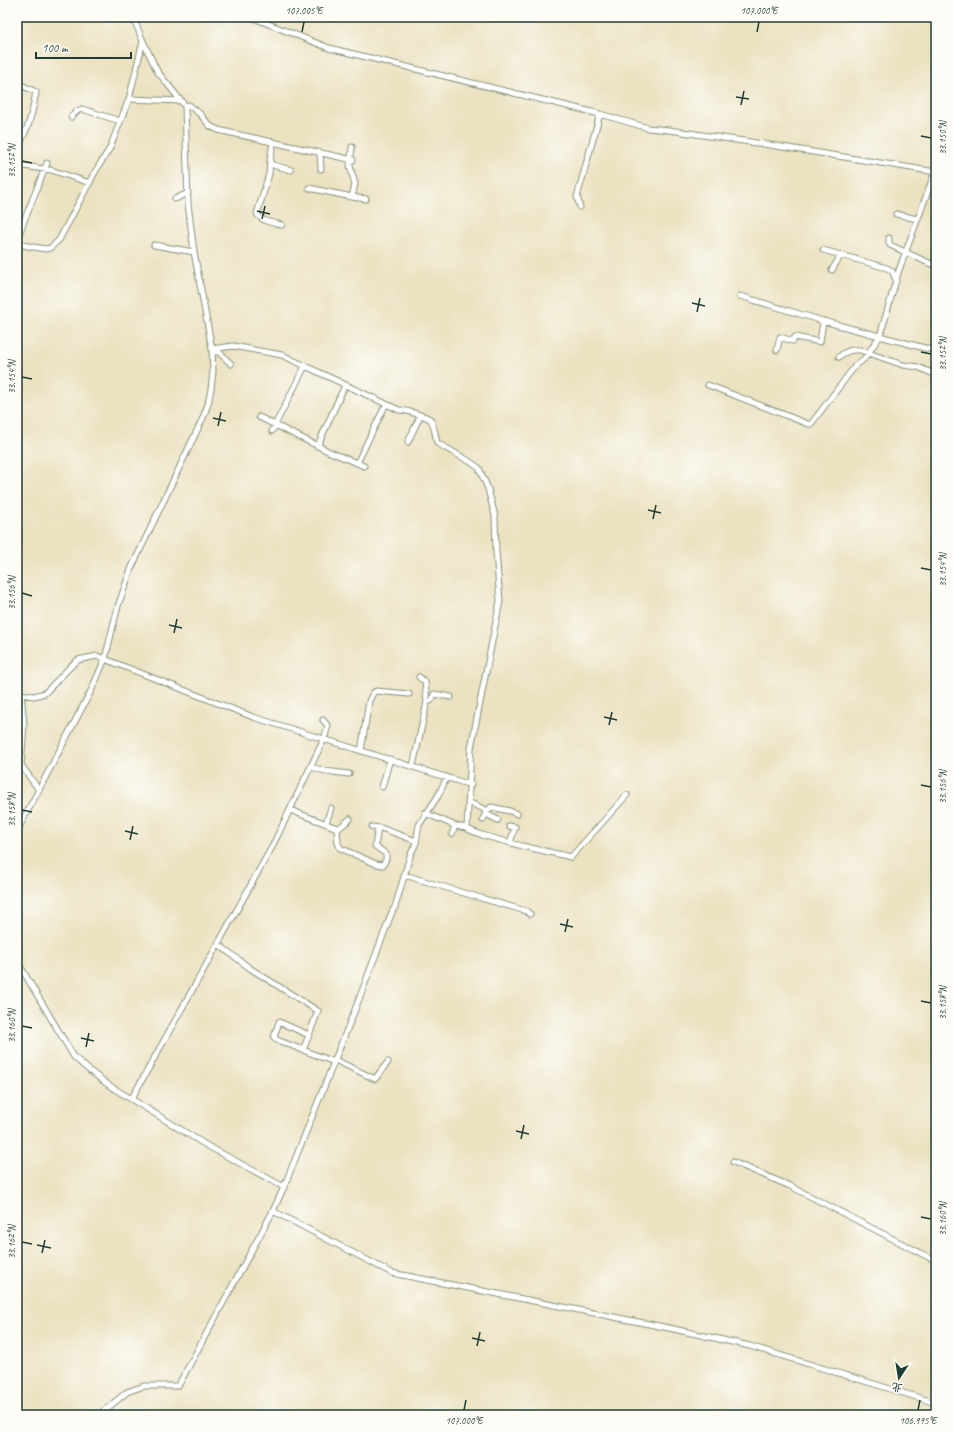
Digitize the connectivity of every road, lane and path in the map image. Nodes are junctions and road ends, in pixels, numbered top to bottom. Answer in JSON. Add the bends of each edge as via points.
{"nodes":[{"id":1,"x":133,"y":17,"type":"edge"},
{"id":2,"x":251,"y":17,"type":"edge"},
{"id":3,"x":142,"y":41,"type":"junction"},
{"id":4,"x":17,"y":83,"type":"edge"},
{"id":5,"x":129,"y":99,"type":"junction"},
{"id":6,"x":183,"y":104,"type":"junction"},
{"id":7,"x":600,"y":114,"type":"junction"},
{"id":8,"x":71,"y":117,"type":"dead end"},
{"id":9,"x":120,"y":121,"type":"junction"},
{"id":10,"x":17,"y":141,"type":"edge"},
{"id":11,"x":273,"y":142,"type":"junction"},
{"id":12,"x":352,"y":147,"type":"dead end"},
{"id":13,"x":18,"y":150,"type":"edge"},
{"id":14,"x":320,"y":153,"type":"junction"},
{"id":15,"x":351,"y":160,"type":"junction"},
{"id":16,"x":47,"y":163,"type":"dead end"},
{"id":17,"x":270,"y":164,"type":"junction"},
{"id":18,"x":17,"y":165,"type":"edge"},
{"id":19,"x":44,"y":169,"type":"junction"},
{"id":20,"x":291,"y":170,"type":"dead end"},
{"id":21,"x":322,"y":170,"type":"dead end"},
{"id":22,"x":935,"y":172,"type":"edge"},
{"id":23,"x":90,"y":183,"type":"junction"},
{"id":24,"x":309,"y":188,"type":"dead end"},
{"id":25,"x":188,"y":193,"type":"junction"},
{"id":26,"x":352,"y":197,"type":"junction"},
{"id":27,"x":175,"y":199,"type":"dead end"},
{"id":28,"x":366,"y":200,"type":"dead end"},
{"id":29,"x":580,"y":207,"type":"dead end"},
{"id":30,"x":896,"y":214,"type":"dead end"},
{"id":31,"x":917,"y":219,"type":"junction"},
{"id":32,"x":282,"y":224,"type":"dead end"},
{"id":33,"x":889,"y":238,"type":"dead end"},
{"id":34,"x":17,"y":239,"type":"edge"},
{"id":35,"x":17,"y":244,"type":"edge"},
{"id":36,"x":154,"y":245,"type":"dead end"},
{"id":37,"x":823,"y":250,"type":"dead end"},
{"id":38,"x":194,"y":252,"type":"junction"},
{"id":39,"x":905,"y":253,"type":"junction"},
{"id":40,"x":842,"y":255,"type":"junction"},
{"id":41,"x":936,"y":263,"type":"edge"},
{"id":42,"x":832,"y":270,"type":"dead end"},
{"id":43,"x":896,"y":280,"type":"junction"},
{"id":44,"x":740,"y":296,"type":"dead end"},
{"id":45,"x":824,"y":321,"type":"junction"},
{"id":46,"x":880,"y":336,"type":"junction"},
{"id":47,"x":212,"y":350,"type":"junction"},
{"id":48,"x":777,"y":350,"type":"dead end"},
{"id":49,"x":936,"y":351,"type":"edge"},
{"id":50,"x":868,"y":352,"type":"junction"},
{"id":51,"x":838,"y":357,"type":"dead end"},
{"id":52,"x":231,"y":364,"type":"dead end"},
{"id":53,"x":305,"y":366,"type":"junction"},
{"id":54,"x":936,"y":375,"type":"edge"},
{"id":55,"x":708,"y":384,"type":"dead end"},
{"id":56,"x":345,"y":386,"type":"junction"},
{"id":57,"x":386,"y":404,"type":"junction"},
{"id":58,"x":259,"y":416,"type":"dead end"},
{"id":59,"x":420,"y":416,"type":"junction"},
{"id":60,"x":276,"y":425,"type":"junction"},
{"id":61,"x":272,"y":431,"type":"dead end"},
{"id":62,"x":408,"y":442,"type":"dead end"},
{"id":63,"x":318,"y":445,"type":"junction"},
{"id":64,"x":357,"y":463,"type":"junction"},
{"id":65,"x":364,"y":466,"type":"dead end"},
{"id":66,"x":105,"y":659,"type":"junction"},
{"id":67,"x":418,"y":677,"type":"dead end"},
{"id":68,"x":19,"y":692,"type":"edge"},
{"id":69,"x":409,"y":694,"type":"dead end"},
{"id":70,"x":451,"y":697,"type":"dead end"},
{"id":71,"x":427,"y":702,"type":"junction"},
{"id":72,"x":323,"y":720,"type":"dead end"},
{"id":73,"x":324,"y":739,"type":"junction"},
{"id":74,"x":361,"y":751,"type":"junction"},
{"id":75,"x":390,"y":759,"type":"junction"},
{"id":76,"x":19,"y":764,"type":"edge"},
{"id":77,"x":311,"y":766,"type":"junction"},
{"id":78,"x":413,"y":766,"type":"junction"},
{"id":79,"x":349,"y":774,"type":"dead end"},
{"id":80,"x":447,"y":777,"type":"junction"},
{"id":81,"x":470,"y":785,"type":"junction"},
{"id":82,"x":382,"y":787,"type":"dead end"},
{"id":83,"x":39,"y":790,"type":"junction"},
{"id":84,"x":627,"y":795,"type":"dead end"},
{"id":85,"x":468,"y":802,"type":"junction"},
{"id":86,"x":331,"y":808,"type":"dead end"},
{"id":87,"x":290,"y":810,"type":"junction"},
{"id":88,"x":486,"y":812,"type":"junction"},
{"id":89,"x":426,"y":813,"type":"junction"},
{"id":90,"x":517,"y":814,"type":"dead end"},
{"id":91,"x":350,"y":819,"type":"dead end"},
{"id":92,"x":483,"y":820,"type":"dead end"},
{"id":93,"x":498,"y":820,"type":"dead end"},
{"id":94,"x":326,"y":823,"type":"junction"},
{"id":95,"x":455,"y":826,"type":"junction"},
{"id":96,"x":509,"y":826,"type":"dead end"},
{"id":97,"x":372,"y":827,"type":"dead end"},
{"id":98,"x":338,"y":828,"type":"junction"},
{"id":99,"x":378,"y":828,"type":"junction"},
{"id":100,"x":466,"y":828,"type":"junction"},
{"id":101,"x":17,"y":831,"type":"edge"},
{"id":102,"x":452,"y":834,"type":"dead end"},
{"id":103,"x":416,"y":841,"type":"junction"},
{"id":104,"x":510,"y":842,"type":"junction"},
{"id":105,"x":405,"y":875,"type":"junction"},
{"id":106,"x":530,"y":914,"type":"dead end"},
{"id":107,"x":218,"y":944,"type":"junction"},
{"id":108,"x":17,"y":961,"type":"edge"},
{"id":109,"x":308,"y":1035,"type":"junction"},
{"id":110,"x":303,"y":1050,"type":"junction"},
{"id":111,"x":334,"y":1061,"type":"junction"},
{"id":112,"x":388,"y":1062,"type":"dead end"},
{"id":113,"x":132,"y":1098,"type":"junction"},
{"id":114,"x":733,"y":1162,"type":"dead end"},
{"id":115,"x":284,"y":1187,"type":"junction"},
{"id":116,"x":273,"y":1211,"type":"junction"},
{"id":117,"x":936,"y":1261,"type":"edge"},
{"id":118,"x":936,"y":1403,"type":"edge"},
{"id":119,"x":99,"y":1415,"type":"edge"}],
"edges":[{"from":1,"to":3,"type":"street"},
{"from":2,"to":7,"type":"street","via":[[329,48]]},
{"from":3,"to":5,"type":"street"},
{"from":3,"to":6,"type":"street","via":[[157,71]]},
{"from":4,"to":13,"type":"street","via":[[36,92],[29,123]]},
{"from":5,"to":6,"type":"street"},
{"from":5,"to":9,"type":"street"},
{"from":6,"to":11,"type":"street","via":[[189,105],[210,126],[218,130]]},
{"from":6,"to":25,"type":"street"},
{"from":7,"to":22,"type":"street","via":[[648,128]]},
{"from":7,"to":29,"type":"street","via":[[577,197]]},
{"from":8,"to":9,"type":"street","via":[[82,109]]},
{"from":9,"to":23,"type":"street","via":[[110,148]]},
{"from":10,"to":13,"type":"street"},
{"from":11,"to":14,"type":"street"},
{"from":11,"to":17,"type":"street"},
{"from":12,"to":15,"type":"street"},
{"from":14,"to":15,"type":"street"},
{"from":14,"to":21,"type":"street"},
{"from":15,"to":26,"type":"street","via":[[354,184]]},
{"from":16,"to":19,"type":"street"},
{"from":17,"to":20,"type":"street"},
{"from":17,"to":32,"type":"street","via":[[257,214],[259,218],[268,222]]},
{"from":18,"to":19,"type":"street"},
{"from":19,"to":23,"type":"street"},
{"from":19,"to":34,"type":"street"},
{"from":22,"to":31,"type":"street"},
{"from":23,"to":35,"type":"street","via":[[59,240],[50,248],[38,249]]},
{"from":24,"to":26,"type":"street"},
{"from":25,"to":27,"type":"street"},
{"from":25,"to":38,"type":"street"},
{"from":26,"to":28,"type":"street"},
{"from":30,"to":31,"type":"street"},
{"from":31,"to":39,"type":"street"},
{"from":33,"to":39,"type":"street","via":[[890,245]]},
{"from":36,"to":38,"type":"street"},
{"from":37,"to":40,"type":"street"},
{"from":38,"to":47,"type":"street"},
{"from":39,"to":41,"type":"street","via":[[931,264]]},
{"from":39,"to":43,"type":"street"},
{"from":40,"to":42,"type":"street"},
{"from":40,"to":43,"type":"street","via":[[887,268],[892,271]]},
{"from":43,"to":46,"type":"street"},
{"from":44,"to":45,"type":"street"},
{"from":45,"to":46,"type":"street"},
{"from":45,"to":48,"type":"street","via":[[820,342],[795,336],[793,341],[780,337]]},
{"from":46,"to":49,"type":"street"},
{"from":46,"to":50,"type":"street"},
{"from":47,"to":52,"type":"street","via":[[219,352]]},
{"from":47,"to":53,"type":"street","via":[[233,346],[282,355]]},
{"from":47,"to":66,"type":"street","via":[[212,383],[208,404],[131,569],[118,606]]},
{"from":50,"to":51,"type":"street","via":[[853,350]]},
{"from":50,"to":54,"type":"street"},
{"from":50,"to":55,"type":"street","via":[[811,424]]},
{"from":53,"to":56,"type":"street"},
{"from":53,"to":60,"type":"street","via":[[276,420]]},
{"from":56,"to":57,"type":"street"},
{"from":56,"to":63,"type":"street"},
{"from":57,"to":59,"type":"street"},
{"from":57,"to":64,"type":"street"},
{"from":58,"to":60,"type":"street"},
{"from":59,"to":62,"type":"street"},
{"from":59,"to":81,"type":"street","via":[[432,423],[437,444],[479,468],[488,488],[495,516],[500,601],[472,743]]},
{"from":60,"to":61,"type":"street"},
{"from":60,"to":63,"type":"street"},
{"from":63,"to":64,"type":"street"},
{"from":64,"to":65,"type":"street"},
{"from":66,"to":68,"type":"street","via":[[97,656],[78,660],[45,693],[34,696]]},
{"from":66,"to":73,"type":"street","via":[[253,717]]},
{"from":66,"to":83,"type":"street","via":[[88,698]]},
{"from":67,"to":71,"type":"street","via":[[425,682]]},
{"from":68,"to":76,"type":"street","via":[[24,724]]},
{"from":69,"to":74,"type":"street","via":[[373,693],[369,701]]},
{"from":70,"to":71,"type":"street","via":[[434,694],[432,700]]},
{"from":71,"to":78,"type":"street"},
{"from":72,"to":73,"type":"street","via":[[328,726]]},
{"from":73,"to":74,"type":"street"},
{"from":73,"to":77,"type":"street"},
{"from":74,"to":75,"type":"street"},
{"from":75,"to":78,"type":"street"},
{"from":75,"to":82,"type":"street"},
{"from":76,"to":83,"type":"street"},
{"from":77,"to":79,"type":"street","via":[[325,771]]},
{"from":77,"to":87,"type":"street"},
{"from":78,"to":80,"type":"street"},
{"from":80,"to":81,"type":"street"},
{"from":80,"to":89,"type":"street"},
{"from":81,"to":85,"type":"street"},
{"from":83,"to":101,"type":"street"},
{"from":84,"to":104,"type":"street","via":[[571,857]]},
{"from":85,"to":88,"type":"street"},
{"from":85,"to":100,"type":"street"},
{"from":86,"to":94,"type":"street"},
{"from":87,"to":94,"type":"street"},
{"from":87,"to":107,"type":"street"},
{"from":88,"to":90,"type":"street","via":[[496,807]]},
{"from":88,"to":92,"type":"street"},
{"from":88,"to":93,"type":"street"},
{"from":89,"to":95,"type":"street"},
{"from":89,"to":103,"type":"street","via":[[418,828]]},
{"from":91,"to":98,"type":"street"},
{"from":94,"to":98,"type":"street"},
{"from":95,"to":100,"type":"street"},
{"from":95,"to":102,"type":"street"},
{"from":96,"to":104,"type":"street","via":[[515,828]]},
{"from":97,"to":99,"type":"street"},
{"from":98,"to":99,"type":"street","via":[[340,848],[383,865],[386,854],[375,846]]},
{"from":99,"to":103,"type":"street"},
{"from":100,"to":104,"type":"street"},
{"from":103,"to":105,"type":"street"},
{"from":105,"to":106,"type":"street"},
{"from":105,"to":111,"type":"street","via":[[395,907]]},
{"from":107,"to":109,"type":"street","via":[[251,969],[318,1011]]},
{"from":107,"to":113,"type":"street"},
{"from":108,"to":113,"type":"street","via":[[74,1057],[110,1086]]},
{"from":109,"to":110,"type":"street"},
{"from":109,"to":110,"type":"street","via":[[280,1022],[274,1034],[277,1040]]},
{"from":110,"to":111,"type":"street"},
{"from":111,"to":112,"type":"street","via":[[375,1079]]},
{"from":111,"to":115,"type":"street"},
{"from":113,"to":115,"type":"street","via":[[206,1145]]},
{"from":114,"to":117,"type":"street","via":[[790,1186]]},
{"from":115,"to":116,"type":"street"},
{"from":116,"to":118,"type":"street","via":[[392,1273],[750,1346]]},
{"from":116,"to":119,"type":"street","via":[[178,1386],[144,1386],[127,1392]]}]}
